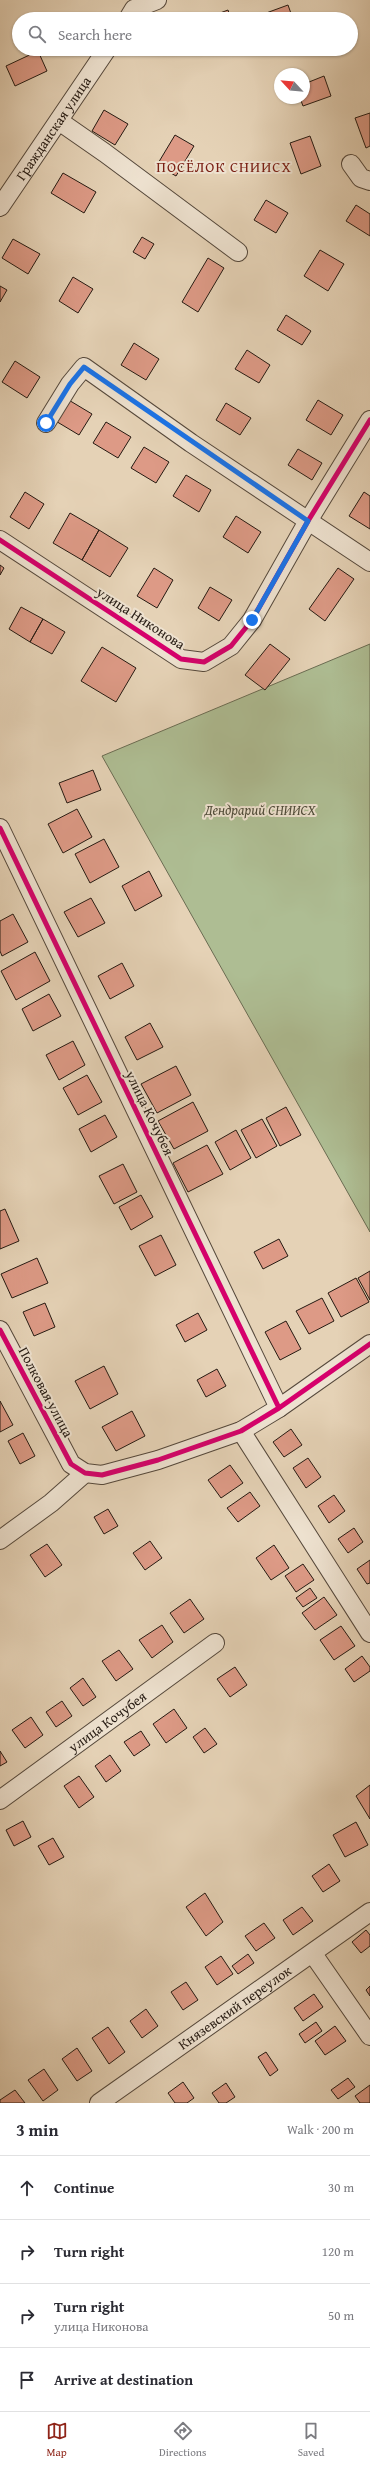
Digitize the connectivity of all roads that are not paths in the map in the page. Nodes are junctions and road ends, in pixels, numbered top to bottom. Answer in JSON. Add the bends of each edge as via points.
{"nodes":[{"id":1,"x":158,"y":0,"type":"edge"},
{"id":2,"x":132,"y":12,"type":"edge"},
{"id":3,"x":102,"y":56,"type":"edge"},
{"id":4,"x":59,"y":121,"type":"junction"},
{"id":5,"x":351,"y":164,"type":"dead end"},
{"id":6,"x":370,"y":181,"type":"edge"},
{"id":7,"x":0,"y":208,"type":"edge"},
{"id":8,"x":238,"y":252,"type":"dead end"},
{"id":9,"x":370,"y":420,"type":"edge"},
{"id":10,"x":46,"y":423,"type":"dead end"},
{"id":11,"x":308,"y":521,"type":"junction"},
{"id":12,"x":0,"y":540,"type":"edge"},
{"id":13,"x":370,"y":562,"type":"edge"},
{"id":14,"x":0,"y":828,"type":"edge"},
{"id":15,"x":0,"y":1330,"type":"edge"},
{"id":16,"x":370,"y":1344,"type":"edge"},
{"id":17,"x":279,"y":1408,"type":"junction"},
{"id":18,"x":241,"y":1431,"type":"junction"},
{"id":19,"x":78,"y":1469,"type":"junction"},
{"id":20,"x":0,"y":1540,"type":"edge"},
{"id":21,"x":370,"y":1633,"type":"edge"},
{"id":22,"x":215,"y":1643,"type":"dead end"},
{"id":23,"x":0,"y":1800,"type":"edge"},
{"id":24,"x":370,"y":1912,"type":"edge"},
{"id":25,"x":313,"y":1954,"type":"junction"},
{"id":26,"x":370,"y":2036,"type":"edge"},
{"id":27,"x":99,"y":2103,"type":"edge"}],
"edges":[{"from":1,"to":2,"type":"street"},
{"from":3,"to":4,"type":"street","name":"Гражданская улица"},
{"from":4,"to":7,"type":"street","name":"Гражданская улица"},
{"from":4,"to":8,"type":"street"},
{"from":5,"to":6,"type":"street","via":[[361,178]]},
{"from":9,"to":11,"type":"street","name":"улица Никонова"},
{"from":10,"to":11,"type":"street","via":[[70,384],[84,367]]},
{"from":11,"to":12,"type":"street","name":"улица Никонова","via":[[252,620],[231,646],[204,662],[181,660]]},
{"from":11,"to":13,"type":"street"},
{"from":14,"to":17,"type":"street","name":"улица Кочубея"},
{"from":15,"to":19,"type":"street","name":"Полковая улица"},
{"from":16,"to":17,"type":"street"},
{"from":17,"to":18,"type":"street"},
{"from":18,"to":19,"type":"street","via":[[151,1462],[102,1475]]},
{"from":18,"to":21,"type":"street"},
{"from":19,"to":20,"type":"street","via":[[51,1503]]},
{"from":22,"to":23,"type":"street","name":"улица Кочубея"},
{"from":24,"to":25,"type":"street","name":"Князевский переулок"},
{"from":25,"to":26,"type":"street"},
{"from":25,"to":27,"type":"street","name":"Князевский переулок"}]}
